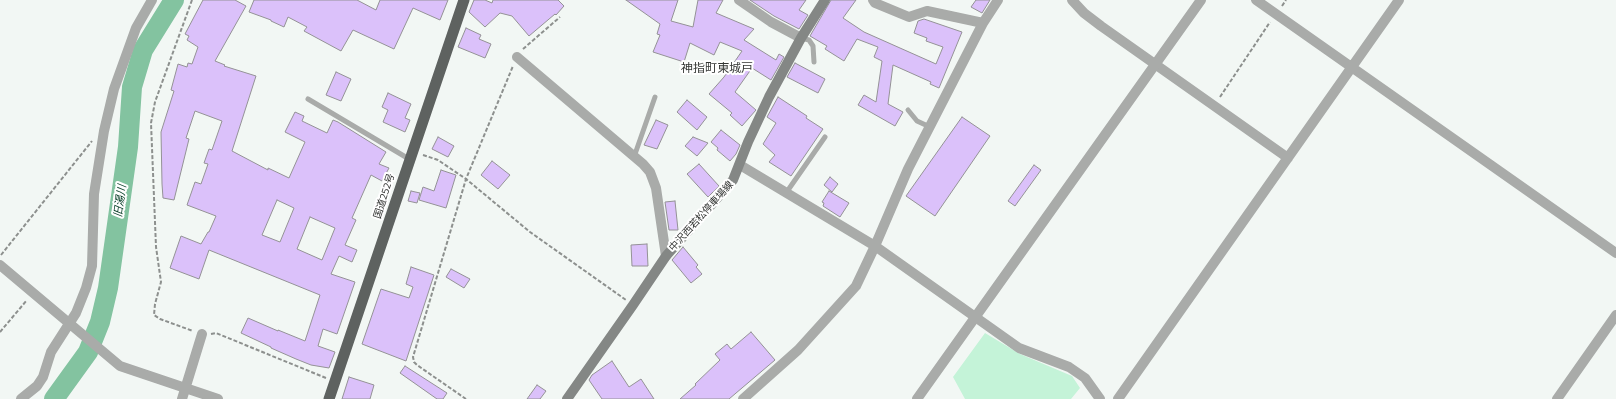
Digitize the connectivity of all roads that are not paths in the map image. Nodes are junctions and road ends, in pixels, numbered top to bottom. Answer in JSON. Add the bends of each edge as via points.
{"nodes":[{"id":1,"x":152,"y":0,"type":"edge"},
{"id":2,"x":464,"y":0,"type":"edge"},
{"id":3,"x":739,"y":0,"type":"edge"},
{"id":4,"x":824,"y":0,"type":"edge"},
{"id":5,"x":873,"y":0,"type":"edge"},
{"id":6,"x":998,"y":0,"type":"edge"},
{"id":7,"x":1072,"y":0,"type":"edge"},
{"id":8,"x":1201,"y":0,"type":"edge"},
{"id":9,"x":1256,"y":0,"type":"edge"},
{"id":10,"x":1399,"y":0,"type":"edge"},
{"id":11,"x":983,"y":23,"type":"junction"},
{"id":12,"x":802,"y":38,"type":"junction"},
{"id":13,"x":517,"y":57,"type":"road end"},
{"id":14,"x":814,"y":62,"type":"dead end"},
{"id":15,"x":1155,"y":64,"type":"junction"},
{"id":16,"x":1352,"y":67,"type":"junction"},
{"id":17,"x":655,"y":98,"type":"dead end"},
{"id":18,"x":308,"y":99,"type":"dead end"},
{"id":19,"x":908,"y":110,"type":"dead end"},
{"id":20,"x":930,"y":127,"type":"junction"},
{"id":21,"x":825,"y":137,"type":"dead end"},
{"id":22,"x":411,"y":155,"type":"junction"},
{"id":23,"x":634,"y":157,"type":"junction"},
{"id":24,"x":1288,"y":158,"type":"junction"},
{"id":25,"x":740,"y":165,"type":"junction"},
{"id":26,"x":786,"y":193,"type":"junction"},
{"id":27,"x":875,"y":246,"type":"junction"},
{"id":28,"x":1616,"y":253,"type":"edge"},
{"id":29,"x":666,"y":256,"type":"junction"},
{"id":30,"x":0,"y":265,"type":"edge"},
{"id":31,"x":1616,"y":315,"type":"edge"},
{"id":32,"x":975,"y":317,"type":"junction"},
{"id":33,"x":69,"y":324,"type":"junction"},
{"id":34,"x":202,"y":334,"type":"road end"},
{"id":35,"x":185,"y":388,"type":"junction"},
{"id":36,"x":21,"y":399,"type":"edge"},
{"id":37,"x":182,"y":399,"type":"edge"},
{"id":38,"x":218,"y":399,"type":"edge"},
{"id":39,"x":329,"y":399,"type":"edge"},
{"id":40,"x":567,"y":399,"type":"edge"},
{"id":41,"x":743,"y":399,"type":"edge"},
{"id":42,"x":917,"y":399,"type":"edge"},
{"id":43,"x":1100,"y":399,"type":"edge"},
{"id":44,"x":1118,"y":399,"type":"edge"},
{"id":45,"x":1557,"y":399,"type":"edge"}],
"edges":[{"from":1,"to":33,"type":"street","via":[[134,35],[114,89],[94,194],[92,266]]},
{"from":2,"to":22,"type":"highway","name":"国道252号"},
{"from":3,"to":12,"type":"street"},
{"from":4,"to":12,"type":"main road","name":"中沢西若松停車場線"},
{"from":5,"to":11,"type":"street","via":[[909,17],[927,11]]},
{"from":6,"to":11,"type":"street"},
{"from":7,"to":15,"type":"street","via":[[1084,13]]},
{"from":8,"to":15,"type":"street"},
{"from":9,"to":16,"type":"street"},
{"from":10,"to":16,"type":"street"},
{"from":11,"to":20,"type":"street"},
{"from":12,"to":14,"type":"lane","via":[[813,46]]},
{"from":12,"to":25,"type":"main road","name":"中沢西若松停車場線","via":[[769,97]]},
{"from":13,"to":23,"type":"street"},
{"from":15,"to":24,"type":"street"},
{"from":15,"to":32,"type":"street"},
{"from":16,"to":24,"type":"street"},
{"from":16,"to":28,"type":"street"},
{"from":17,"to":23,"type":"lane"},
{"from":18,"to":22,"type":"lane"},
{"from":19,"to":20,"type":"lane","via":[[917,120]]},
{"from":20,"to":27,"type":"street","via":[[908,169]]},
{"from":21,"to":26,"type":"lane"},
{"from":22,"to":39,"type":"highway","name":"国道252号"},
{"from":23,"to":29,"type":"street","via":[[650,172],[656,188]]},
{"from":24,"to":44,"type":"street"},
{"from":25,"to":26,"type":"street"},
{"from":25,"to":29,"type":"main road","name":"中沢西若松停車場線","via":[[734,180]]},
{"from":26,"to":27,"type":"street"},
{"from":27,"to":32,"type":"street"},
{"from":27,"to":41,"type":"street","via":[[856,286],[798,350]]},
{"from":29,"to":40,"type":"main road","name":"中沢西若松停車場線"},
{"from":30,"to":33,"type":"street"},
{"from":31,"to":45,"type":"street"},
{"from":32,"to":42,"type":"street"},
{"from":32,"to":43,"type":"street","via":[[1019,348],[1069,367],[1085,378]]},
{"from":33,"to":35,"type":"street","via":[[120,366]]},
{"from":33,"to":36,"type":"street","via":[[51,352],[43,377],[37,386]]},
{"from":34,"to":35,"type":"street"},
{"from":35,"to":37,"type":"street"},
{"from":35,"to":38,"type":"street"}]}
